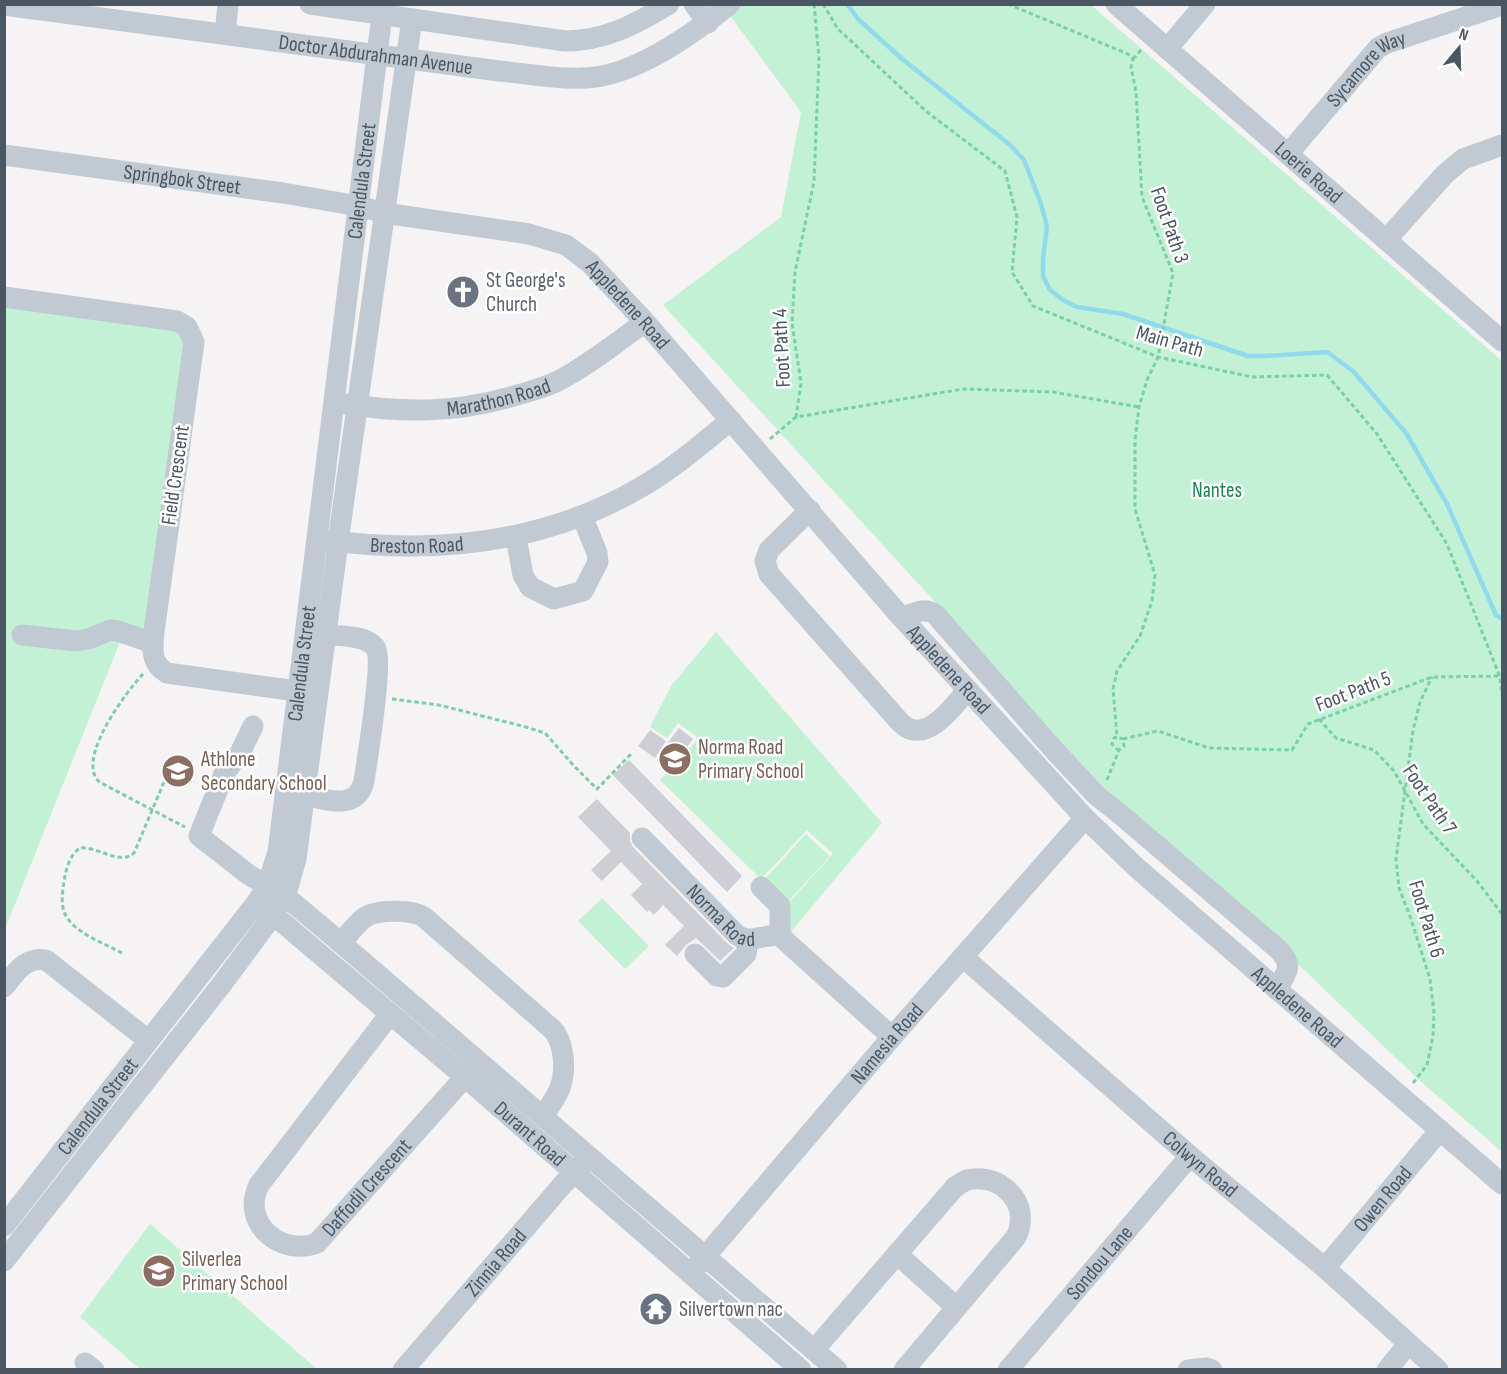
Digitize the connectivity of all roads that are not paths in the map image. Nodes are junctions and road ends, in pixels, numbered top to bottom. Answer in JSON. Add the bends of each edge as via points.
{"nodes":[{"id":1,"x":228,"y":4,"type":"edge"},
{"id":2,"x":310,"y":4,"type":"edge"},
{"id":3,"x":669,"y":4,"type":"edge"},
{"id":4,"x":694,"y":4,"type":"edge"},
{"id":5,"x":730,"y":4,"type":"edge"},
{"id":6,"x":1116,"y":4,"type":"edge"},
{"id":7,"x":1205,"y":4,"type":"edge"},
{"id":8,"x":4,"y":5,"type":"edge"},
{"id":9,"x":1503,"y":5,"type":"edge"},
{"id":10,"x":382,"y":15,"type":"junction"},
{"id":11,"x":412,"y":19,"type":"junction"},
{"id":12,"x":708,"y":23,"type":"junction"},
{"id":13,"x":225,"y":34,"type":"junction"},
{"id":14,"x":1167,"y":49,"type":"junction"},
{"id":15,"x":378,"y":55,"type":"junction"},
{"id":16,"x":407,"y":58,"type":"junction"},
{"id":17,"x":1503,"y":145,"type":"edge"},
{"id":18,"x":1288,"y":154,"type":"junction"},
{"id":19,"x":4,"y":155,"type":"edge"},
{"id":20,"x":359,"y":206,"type":"junction"},
{"id":21,"x":384,"y":213,"type":"junction"},
{"id":22,"x":1387,"y":239,"type":"junction"},
{"id":23,"x":4,"y":297,"type":"edge"},
{"id":24,"x":645,"y":322,"type":"junction"},
{"id":25,"x":1503,"y":341,"type":"edge"},
{"id":26,"x":333,"y":402,"type":"junction"},
{"id":27,"x":358,"y":406,"type":"junction"},
{"id":28,"x":731,"y":420,"type":"junction"},
{"id":29,"x":810,"y":510,"type":"junction"},
{"id":30,"x":582,"y":516,"type":"junction"},
{"id":31,"x":516,"y":537,"type":"junction"},
{"id":32,"x":317,"y":539,"type":"junction"},
{"id":33,"x":338,"y":542,"type":"junction"},
{"id":34,"x":902,"y":618,"type":"junction"},
{"id":35,"x":326,"y":634,"type":"junction"},
{"id":36,"x":21,"y":635,"type":"dead end"},
{"id":37,"x":154,"y":653,"type":"junction"},
{"id":38,"x":968,"y":690,"type":"junction"},
{"id":39,"x":297,"y":691,"type":"junction"},
{"id":40,"x":253,"y":726,"type":"dead end"},
{"id":41,"x":1100,"y":792,"type":"junction"},
{"id":42,"x":304,"y":795,"type":"junction"},
{"id":43,"x":1082,"y":815,"type":"junction"},
{"id":44,"x":642,"y":838,"type":"dead end"},
{"id":45,"x":761,"y":887,"type":"dead end"},
{"id":46,"x":271,"y":900,"type":"junction"},
{"id":47,"x":780,"y":936,"type":"junction"},
{"id":48,"x":748,"y":940,"type":"junction"},
{"id":49,"x":341,"y":942,"type":"junction"},
{"id":50,"x":694,"y":954,"type":"dead end"},
{"id":51,"x":963,"y":957,"type":"junction"},
{"id":52,"x":4,"y":987,"type":"edge"},
{"id":53,"x":1276,"y":989,"type":"junction"},
{"id":54,"x":390,"y":1014,"type":"junction"},
{"id":55,"x":443,"y":1030,"type":"junction"},
{"id":56,"x":892,"y":1037,"type":"junction"},
{"id":57,"x":148,"y":1040,"type":"junction"},
{"id":58,"x":428,"y":1046,"type":"junction"},
{"id":59,"x":465,"y":1077,"type":"junction"},
{"id":60,"x":543,"y":1116,"type":"junction"},
{"id":61,"x":1440,"y":1130,"type":"junction"},
{"id":62,"x":1190,"y":1156,"type":"junction"},
{"id":63,"x":590,"y":1157,"type":"junction"},
{"id":64,"x":59,"y":1173,"type":"junction"},
{"id":65,"x":574,"y":1173,"type":"junction"},
{"id":66,"x":1503,"y":1184,"type":"edge"},
{"id":67,"x":4,"y":1226,"type":"edge"},
{"id":68,"x":897,"y":1254,"type":"junction"},
{"id":69,"x":705,"y":1256,"type":"junction"},
{"id":70,"x":4,"y":1261,"type":"edge"},
{"id":71,"x":1325,"y":1268,"type":"junction"},
{"id":72,"x":692,"y":1273,"type":"junction"},
{"id":73,"x":956,"y":1307,"type":"junction"},
{"id":74,"x":1408,"y":1344,"type":"junction"},
{"id":75,"x":814,"y":1350,"type":"junction"},
{"id":76,"x":798,"y":1369,"type":"edge"},
{"id":77,"x":403,"y":1370,"type":"edge"},
{"id":78,"x":837,"y":1370,"type":"edge"},
{"id":79,"x":904,"y":1370,"type":"edge"},
{"id":80,"x":1008,"y":1370,"type":"edge"},
{"id":81,"x":1188,"y":1370,"type":"edge"},
{"id":82,"x":1212,"y":1370,"type":"edge"},
{"id":83,"x":1387,"y":1370,"type":"edge"},
{"id":84,"x":1438,"y":1370,"type":"edge"}],
"edges":[{"from":1,"to":13,"type":"street"},
{"from":2,"to":10,"type":"street","name":"Doctor Abdurahman Avenue"},
{"from":3,"to":11,"type":"street","name":"Doctor Abdurahman Avenue","via":[[612,34],[579,41]]},
{"from":4,"to":12,"type":"street"},
{"from":5,"to":12,"type":"street","name":"Doctor Abdurahman Avenue"},
{"from":6,"to":14,"type":"street","name":"Loerie Road"},
{"from":7,"to":14,"type":"street"},
{"from":8,"to":13,"type":"street","name":"Doctor Abdurahman Avenue"},
{"from":9,"to":18,"type":"street","name":"Sycamore Way","via":[[1378,48]]},
{"from":10,"to":11,"type":"street","name":"Doctor Abdurahman Avenue"},
{"from":10,"to":15,"type":"street","name":"Calendula Street"},
{"from":11,"to":16,"type":"street","name":"Calendula Street"},
{"from":12,"to":16,"type":"street","name":"Doctor Abdurahman Avenue","via":[[635,64],[596,77],[552,77]]},
{"from":13,"to":15,"type":"street","name":"Doctor Abdurahman Avenue"},
{"from":14,"to":18,"type":"street","name":"Loerie Road"},
{"from":15,"to":16,"type":"street","name":"Doctor Abdurahman Avenue"},
{"from":15,"to":20,"type":"street","name":"Calendula Street"},
{"from":16,"to":21,"type":"street","name":"Calendula Street"},
{"from":17,"to":22,"type":"street","via":[[1463,159]]},
{"from":18,"to":22,"type":"street","name":"Loerie Road"},
{"from":19,"to":20,"type":"street","name":"Springbok Street"},
{"from":20,"to":21,"type":"street","name":"Springbok Street"},
{"from":20,"to":26,"type":"street","name":"Calendula Street"},
{"from":21,"to":24,"type":"street","name":"Appledene Road","via":[[555,240],[590,263]]},
{"from":21,"to":27,"type":"street","name":"Calendula Street"},
{"from":22,"to":25,"type":"street","name":"Loerie Road"},
{"from":23,"to":37,"type":"street","name":"Field Crescent","via":[[167,319],[183,324],[191,334],[194,342]]},
{"from":24,"to":27,"type":"street","name":"Marathon Road","via":[[556,382],[521,394],[441,411]]},
{"from":24,"to":28,"type":"street","name":"Appledene Road"},
{"from":26,"to":27,"type":"street","name":"Marathon Road"},
{"from":26,"to":32,"type":"street","name":"Calendula Street"},
{"from":27,"to":33,"type":"street","name":"Calendula Street"},
{"from":28,"to":29,"type":"street","name":"Appledene Road"},
{"from":28,"to":30,"type":"street","name":"Breston Road","via":[[677,464]]},
{"from":29,"to":34,"type":"street","name":"Appledene Road"},
{"from":29,"to":38,"type":"street","via":[[769,550],[765,561],[769,574],[909,729],[923,731],[933,725]]},
{"from":30,"to":31,"type":"street","name":"Breston Road"},
{"from":30,"to":31,"type":"street","via":[[597,553],[597,562],[583,591],[554,599],[530,587],[523,575]]},
{"from":31,"to":33,"type":"street","name":"Breston Road","via":[[426,546]]},
{"from":32,"to":33,"type":"street","name":"Breston Road"},
{"from":32,"to":39,"type":"street","name":"Calendula Street"},
{"from":33,"to":35,"type":"street","name":"Calendula Street"},
{"from":34,"to":38,"type":"street","name":"Appledene Road"},
{"from":34,"to":41,"type":"street","via":[[921,610],[935,614]]},
{"from":35,"to":42,"type":"street","name":"Calendula Street"},
{"from":35,"to":42,"type":"street","name":"Calendula Street","via":[[364,639],[376,648],[379,657],[364,781],[354,798],[342,802]]},
{"from":36,"to":37,"type":"street","via":[[76,641],[118,631]]},
{"from":37,"to":39,"type":"street","via":[[160,669],[167,673]]},
{"from":38,"to":43,"type":"street","name":"Appledene Road"},
{"from":39,"to":46,"type":"street","name":"Calendula Street"},
{"from":40,"to":46,"type":"street","via":[[224,774],[199,836]]},
{"from":41,"to":43,"type":"street","name":"Namesia Road"},
{"from":41,"to":53,"type":"street","via":[[1120,814],[1279,950],[1288,968]]},
{"from":42,"to":46,"type":"street","name":"Calendula Street","via":[[296,859]]},
{"from":43,"to":51,"type":"street","name":"Namesia Road"},
{"from":43,"to":53,"type":"street","name":"Appledene Road"},
{"from":44,"to":48,"type":"street","name":"Norma Road","via":[[737,935]]},
{"from":45,"to":47,"type":"street","via":[[780,906]]},
{"from":46,"to":49,"type":"street","name":"Durant Road"},
{"from":46,"to":54,"type":"street","name":"Durant Road"},
{"from":46,"to":57,"type":"street","name":"Calendula Street"},
{"from":46,"to":64,"type":"street","name":"Calendula Street","via":[[222,984]]},
{"from":47,"to":48,"type":"street","name":"Norma Road"},
{"from":47,"to":56,"type":"street","name":"Norma Road"},
{"from":48,"to":50,"type":"street","via":[[746,954],[723,977]]},
{"from":49,"to":55,"type":"street","name":"Durant Road"},
{"from":49,"to":60,"type":"street","name":"Durant Road","via":[[370,915],[410,911],[434,926],[559,1038],[562,1079]]},
{"from":51,"to":56,"type":"street","name":"Namesia Road"},
{"from":51,"to":62,"type":"street","name":"Colwyn Road"},
{"from":52,"to":57,"type":"street","via":[[23,964],[34,959],[46,960]]},
{"from":53,"to":61,"type":"street","name":"Appledene Road"},
{"from":54,"to":58,"type":"street","name":"Durant Road"},
{"from":54,"to":59,"type":"street","name":"Daffodil Crescent","via":[[259,1185],[254,1209],[258,1223],[272,1238],[295,1247],[317,1243]]},
{"from":55,"to":58,"type":"street"},
{"from":55,"to":60,"type":"street","name":"Durant Road"},
{"from":56,"to":69,"type":"street","name":"Namesia Road"},
{"from":57,"to":64,"type":"street","name":"Calendula Street"},
{"from":58,"to":59,"type":"street","name":"Durant Road"},
{"from":59,"to":65,"type":"street","name":"Durant Road"},
{"from":60,"to":63,"type":"street","name":"Durant Road"},
{"from":61,"to":66,"type":"street","name":"Appledene Road"},
{"from":61,"to":71,"type":"street","name":"Owen Road"},
{"from":62,"to":71,"type":"street","name":"Colwyn Road"},
{"from":62,"to":80,"type":"street","name":"Sondou Lane"},
{"from":63,"to":65,"type":"street","name":"Zinnia Road"},
{"from":63,"to":69,"type":"street","name":"Durant Road"},
{"from":64,"to":67,"type":"street","name":"Calendula Street"},
{"from":64,"to":70,"type":"street","name":"Calendula Street"},
{"from":65,"to":72,"type":"street","name":"Durant Road"},
{"from":65,"to":77,"type":"street","name":"Zinnia Road"},
{"from":68,"to":73,"type":"street"},
{"from":68,"to":73,"type":"street","via":[[955,1187],[966,1180],[995,1182],[1013,1194],[1021,1222],[1016,1237]]},
{"from":68,"to":75,"type":"street"},
{"from":69,"to":72,"type":"street","name":"Namesia Road"},
{"from":69,"to":75,"type":"street","name":"Durant Road"},
{"from":71,"to":74,"type":"street","name":"Colwyn Road"},
{"from":72,"to":76,"type":"street","name":"Durant Road"},
{"from":73,"to":79,"type":"street"},
{"from":74,"to":83,"type":"street"},
{"from":74,"to":84,"type":"street","name":"Colwyn Road"},
{"from":75,"to":78,"type":"street","name":"Durant Road"},
{"from":81,"to":82,"type":"street"}]}
